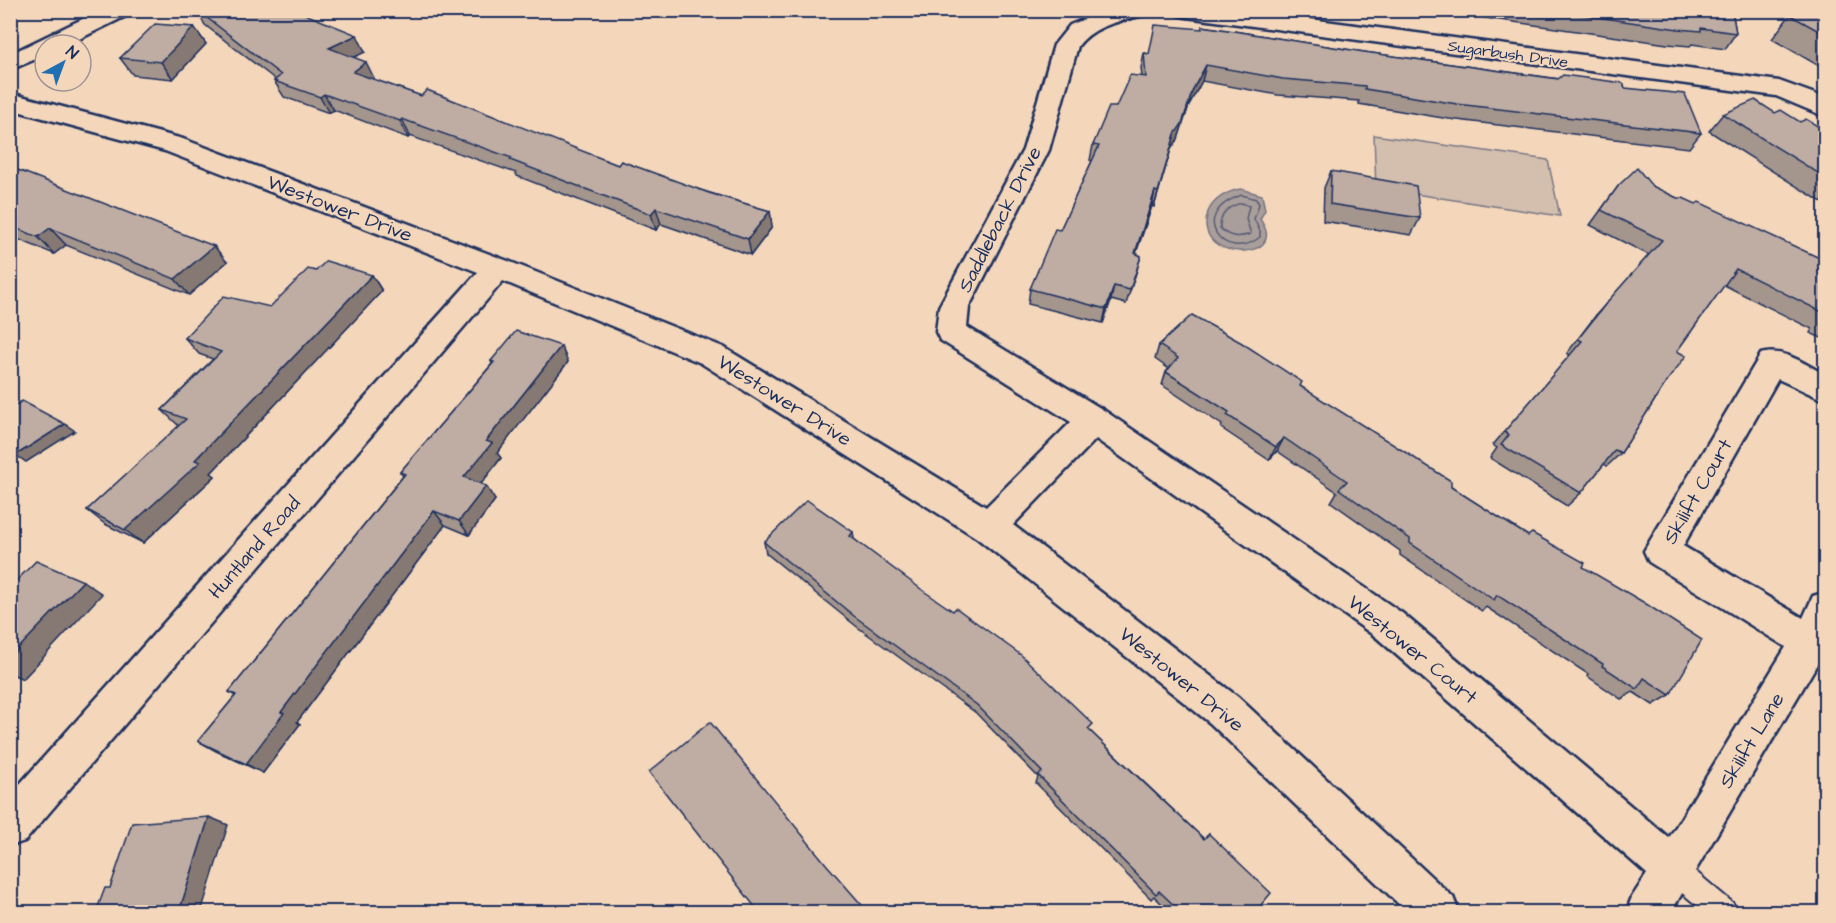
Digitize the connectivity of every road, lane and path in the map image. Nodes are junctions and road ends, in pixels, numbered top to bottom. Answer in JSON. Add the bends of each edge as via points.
{"nodes":[{"id":1,"x":120,"y":10,"type":"edge"},
{"id":2,"x":1136,"y":10,"type":"edge"},
{"id":3,"x":1186,"y":10,"type":"edge"},
{"id":4,"x":73,"y":33,"type":"edge"},
{"id":5,"x":33,"y":52,"type":"edge"},
{"id":6,"x":10,"y":63,"type":"edge"},
{"id":7,"x":10,"y":101,"type":"edge"},
{"id":8,"x":1826,"y":109,"type":"edge"},
{"id":9,"x":498,"y":268,"type":"junction"},
{"id":10,"x":951,"y":332,"type":"joint"},
{"id":11,"x":1826,"y":389,"type":"edge"},
{"id":12,"x":1094,"y":420,"type":"junction"},
{"id":13,"x":989,"y":527,"type":"junction"},
{"id":14,"x":1818,"y":625,"type":"edge"},
{"id":15,"x":10,"y":825,"type":"edge"},
{"id":16,"x":1674,"y":870,"type":"junction"},
{"id":17,"x":1438,"y":912,"type":"edge"},
{"id":18,"x":1647,"y":912,"type":"edge"},
{"id":19,"x":1724,"y":912,"type":"edge"}],
"edges":[{"from":1,"to":4,"type":"street"},
{"from":2,"to":10,"type":"street","name":"Saddleback Drive","via":[[1078,30],[1066,45],[1036,150],[954,307]]},
{"from":3,"to":8,"type":"street","name":"Sugarbush Drive","via":[[1779,89]]},
{"from":5,"to":6,"type":"street"},
{"from":7,"to":9,"type":"street","name":"Westower Drive","via":[[174,145]]},
{"from":9,"to":13,"type":"street","name":"Westower Drive","via":[[712,355]]},
{"from":9,"to":15,"type":"street","name":"Huntland Road"},
{"from":10,"to":12,"type":"street","name":"Westower Court"},
{"from":11,"to":14,"type":"street","name":"Skilift Court","via":[[1772,362],[1661,551]]},
{"from":12,"to":13,"type":"street"},
{"from":12,"to":16,"type":"street","name":"Westower Court","via":[[1389,625]]},
{"from":13,"to":17,"type":"street","name":"Westower Drive","via":[[1224,710]]},
{"from":14,"to":16,"type":"street","name":"Skilift Lane"},
{"from":16,"to":18,"type":"street"},
{"from":16,"to":19,"type":"lane"}]}
